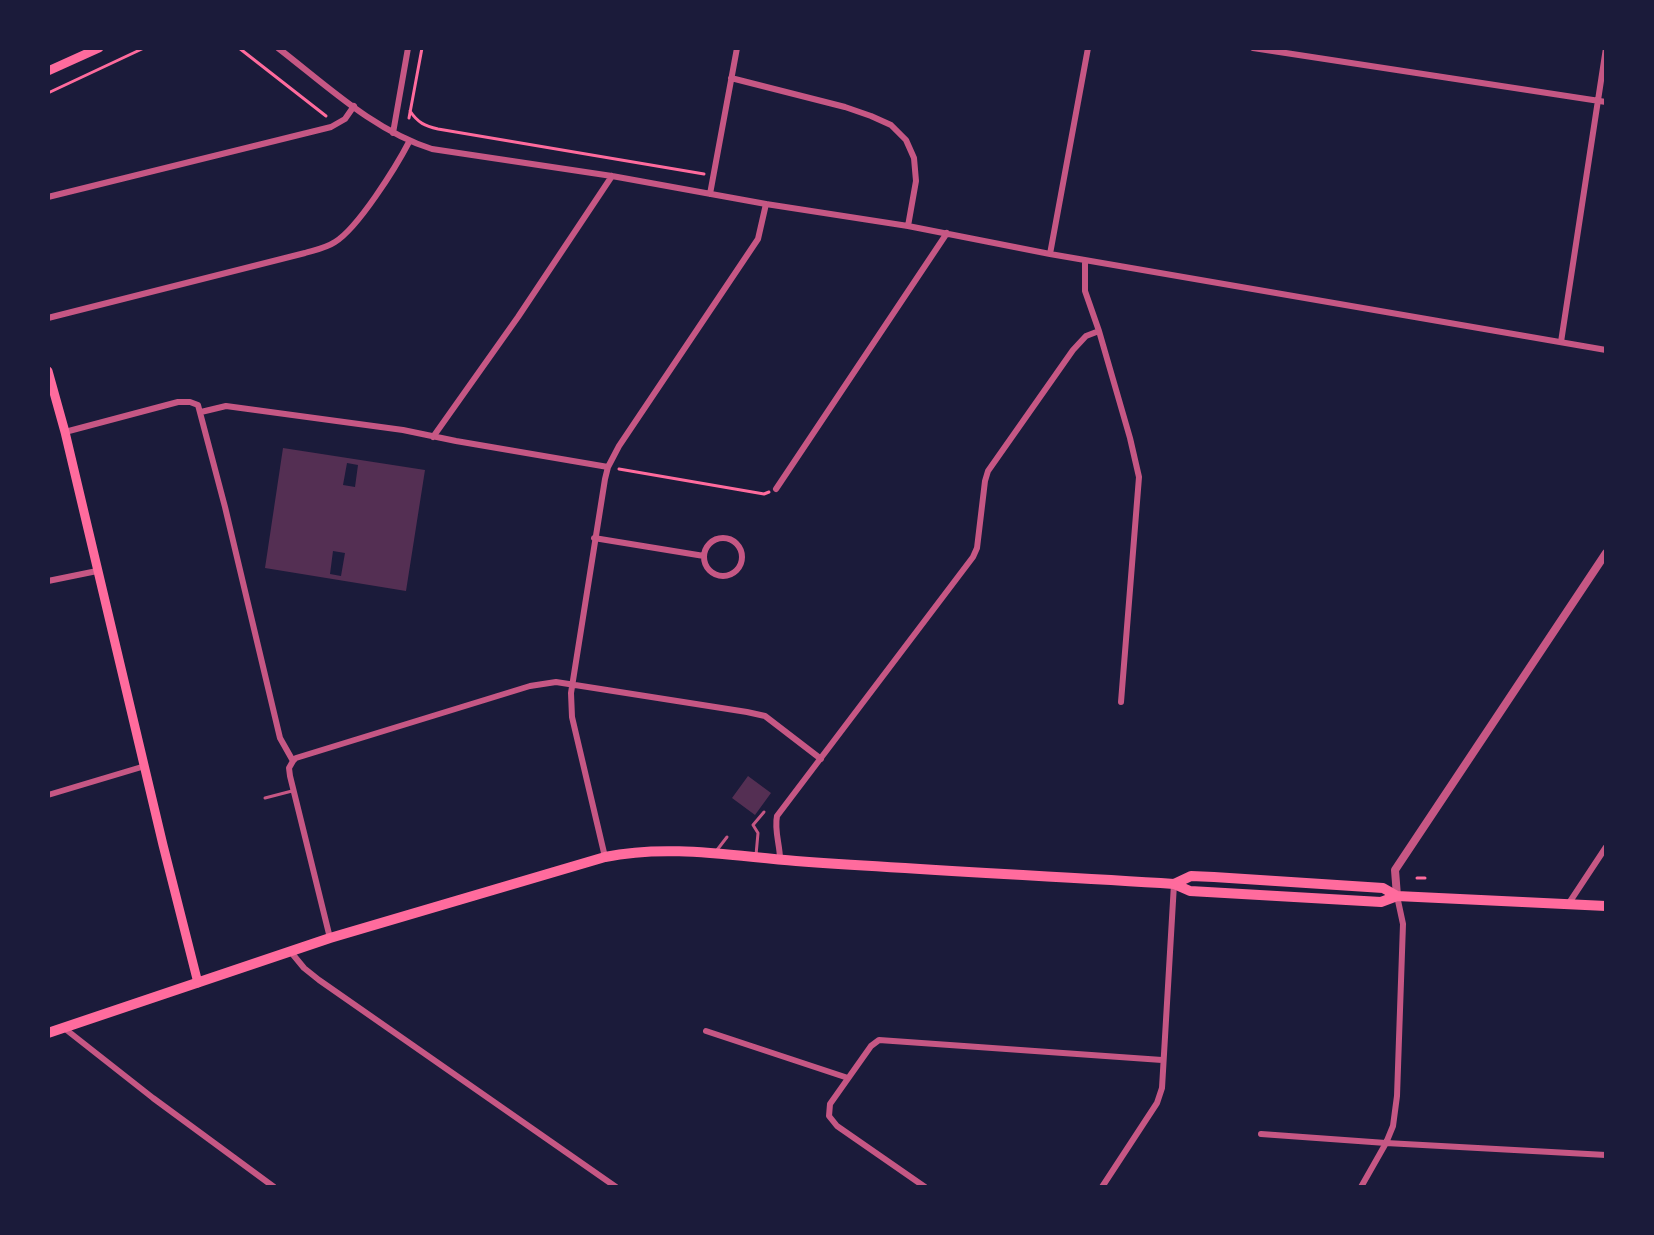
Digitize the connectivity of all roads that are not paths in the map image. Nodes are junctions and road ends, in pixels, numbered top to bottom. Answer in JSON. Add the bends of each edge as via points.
{"nodes":[{"id":1,"x":99,"y":48,"type":"edge"},
{"id":2,"x":278,"y":48,"type":"edge"},
{"id":3,"x":408,"y":48,"type":"edge"},
{"id":4,"x":737,"y":48,"type":"edge"},
{"id":5,"x":1088,"y":48,"type":"edge"},
{"id":6,"x":1253,"y":48,"type":"edge"},
{"id":7,"x":1606,"y":48,"type":"edge"},
{"id":8,"x":48,"y":71,"type":"edge"},
{"id":9,"x":731,"y":78,"type":"junction"},
{"id":10,"x":1598,"y":101,"type":"junction"},
{"id":11,"x":1606,"y":102,"type":"edge"},
{"id":12,"x":354,"y":106,"type":"junction"},
{"id":13,"x":393,"y":133,"type":"junction"},
{"id":14,"x":409,"y":142,"type":"junction"},
{"id":15,"x":612,"y":176,"type":"junction"},
{"id":16,"x":710,"y":194,"type":"junction"},
{"id":17,"x":48,"y":197,"type":"edge"},
{"id":18,"x":766,"y":204,"type":"junction"},
{"id":19,"x":908,"y":226,"type":"junction"},
{"id":20,"x":947,"y":233,"type":"junction"},
{"id":21,"x":1050,"y":254,"type":"junction"},
{"id":22,"x":1085,"y":260,"type":"junction"},
{"id":23,"x":48,"y":318,"type":"edge"},
{"id":24,"x":1099,"y":331,"type":"junction"},
{"id":25,"x":1561,"y":342,"type":"junction"},
{"id":26,"x":1606,"y":350,"type":"edge"},
{"id":27,"x":48,"y":370,"type":"edge"},
{"id":28,"x":201,"y":412,"type":"junction"},
{"id":29,"x":65,"y":432,"type":"junction"},
{"id":30,"x":433,"y":437,"type":"junction"},
{"id":31,"x":608,"y":467,"type":"junction"},
{"id":32,"x":776,"y":489,"type":"road end"},
{"id":33,"x":594,"y":538,"type":"junction"},
{"id":34,"x":1606,"y":553,"type":"edge"},
{"id":35,"x":704,"y":556,"type":"junction"},
{"id":36,"x":97,"y":571,"type":"junction"},
{"id":37,"x":48,"y":581,"type":"edge"},
{"id":38,"x":572,"y":683,"type":"junction"},
{"id":39,"x":1121,"y":702,"type":"dead end"},
{"id":40,"x":821,"y":759,"type":"junction"},
{"id":41,"x":293,"y":761,"type":"junction"},
{"id":42,"x":144,"y":766,"type":"junction"},
{"id":43,"x":294,"y":791,"type":"junction"},
{"id":44,"x":48,"y":795,"type":"edge"},
{"id":45,"x":265,"y":798,"type":"dead end"},
{"id":46,"x":764,"y":812,"type":"dead end"},
{"id":47,"x":728,"y":837,"type":"dead end"},
{"id":48,"x":1606,"y":847,"type":"edge"},
{"id":49,"x":714,"y":854,"type":"junction"},
{"id":50,"x":605,"y":857,"type":"junction"},
{"id":51,"x":756,"y":857,"type":"junction"},
{"id":52,"x":780,"y":859,"type":"junction"},
{"id":53,"x":1174,"y":884,"type":"junction"},
{"id":54,"x":1397,"y":896,"type":"junction"},
{"id":55,"x":1569,"y":903,"type":"junction"},
{"id":56,"x":1606,"y":906,"type":"edge"},
{"id":57,"x":330,"y":938,"type":"junction"},
{"id":58,"x":290,"y":951,"type":"junction"},
{"id":59,"x":198,"y":983,"type":"junction"},
{"id":60,"x":63,"y":1028,"type":"junction"},
{"id":61,"x":706,"y":1031,"type":"dead end"},
{"id":62,"x":48,"y":1033,"type":"edge"},
{"id":63,"x":1162,"y":1060,"type":"junction"},
{"id":64,"x":848,"y":1078,"type":"junction"},
{"id":65,"x":1261,"y":1134,"type":"dead end"},
{"id":66,"x":1386,"y":1143,"type":"junction"},
{"id":67,"x":1606,"y":1155,"type":"edge"},
{"id":68,"x":274,"y":1187,"type":"edge"},
{"id":69,"x":616,"y":1187,"type":"edge"},
{"id":70,"x":924,"y":1187,"type":"edge"},
{"id":71,"x":1102,"y":1187,"type":"edge"},
{"id":72,"x":1361,"y":1187,"type":"edge"}],
"edges":[{"from":1,"to":8,"type":"main road"},
{"from":2,"to":12,"type":"street"},
{"from":3,"to":13,"type":"street"},
{"from":4,"to":9,"type":"street"},
{"from":5,"to":21,"type":"street"},
{"from":6,"to":10,"type":"street"},
{"from":7,"to":10,"type":"street"},
{"from":9,"to":16,"type":"street"},
{"from":9,"to":19,"type":"street","via":[[845,107],[891,125],[906,140],[914,158],[916,181]]},
{"from":10,"to":11,"type":"street"},
{"from":10,"to":25,"type":"street"},
{"from":12,"to":13,"type":"street"},
{"from":12,"to":17,"type":"street","via":[[331,127]]},
{"from":13,"to":14,"type":"street"},
{"from":14,"to":15,"type":"street","via":[[432,149]]},
{"from":14,"to":23,"type":"street","via":[[354,226],[334,243]]},
{"from":15,"to":16,"type":"street"},
{"from":15,"to":30,"type":"street"},
{"from":16,"to":18,"type":"street"},
{"from":18,"to":19,"type":"street"},
{"from":18,"to":31,"type":"street","via":[[758,239],[748,256]]},
{"from":19,"to":20,"type":"street"},
{"from":20,"to":21,"type":"street"},
{"from":20,"to":32,"type":"street"},
{"from":21,"to":22,"type":"street"},
{"from":22,"to":24,"type":"street","via":[[1085,291]]},
{"from":22,"to":25,"type":"street"},
{"from":24,"to":39,"type":"street","via":[[1139,477]]},
{"from":24,"to":40,"type":"street","via":[[1086,336],[1073,350],[988,471],[973,557]]},
{"from":25,"to":26,"type":"street"},
{"from":27,"to":29,"type":"main road"},
{"from":28,"to":29,"type":"street","via":[[194,403],[178,402]]},
{"from":28,"to":30,"type":"street","via":[[226,406]]},
{"from":28,"to":41,"type":"street","via":[[280,738]]},
{"from":29,"to":36,"type":"main road"},
{"from":30,"to":31,"type":"street"},
{"from":31,"to":33,"type":"street"},
{"from":33,"to":35,"type":"street"},
{"from":33,"to":38,"type":"street"},
{"from":34,"to":54,"type":"street","via":[[1395,870]]},
{"from":35,"to":35,"type":"street","via":[[713,541],[724,538],[736,543],[742,553],[738,570],[722,576],[711,572]]},
{"from":36,"to":37,"type":"street"},
{"from":36,"to":42,"type":"main road"},
{"from":38,"to":40,"type":"street","via":[[765,716]]},
{"from":38,"to":41,"type":"street","via":[[530,686]]},
{"from":38,"to":50,"type":"street","via":[[572,717]]},
{"from":40,"to":52,"type":"street","via":[[777,816]]},
{"from":41,"to":43,"type":"street","via":[[289,768]]},
{"from":42,"to":44,"type":"street"},
{"from":42,"to":59,"type":"main road"},
{"from":43,"to":45,"type":"lane"},
{"from":43,"to":57,"type":"street"},
{"from":46,"to":51,"type":"lane","via":[[753,825],[758,833]]},
{"from":47,"to":49,"type":"lane"},
{"from":48,"to":55,"type":"street"},
{"from":49,"to":50,"type":"main road","via":[[658,850]]},
{"from":49,"to":51,"type":"main road"},
{"from":50,"to":57,"type":"main road"},
{"from":51,"to":52,"type":"main road"},
{"from":52,"to":53,"type":"main road"},
{"from":53,"to":54,"type":"main road","via":[[1191,876],[1214,877],[1383,888]]},
{"from":53,"to":63,"type":"street"},
{"from":54,"to":55,"type":"main road"},
{"from":54,"to":66,"type":"street","via":[[1403,924],[1396,1096],[1393,1126]]},
{"from":55,"to":56,"type":"main road"},
{"from":57,"to":58,"type":"main road"},
{"from":58,"to":59,"type":"main road"},
{"from":58,"to":69,"type":"street","via":[[320,980]]},
{"from":59,"to":60,"type":"main road"},
{"from":60,"to":62,"type":"main road"},
{"from":60,"to":68,"type":"street"},
{"from":61,"to":64,"type":"street"},
{"from":63,"to":64,"type":"street","via":[[879,1040]]},
{"from":63,"to":71,"type":"street","via":[[1162,1088],[1157,1103]]},
{"from":64,"to":70,"type":"street","via":[[830,1104],[829,1116],[837,1126]]},
{"from":65,"to":66,"type":"street"},
{"from":66,"to":67,"type":"street"},
{"from":66,"to":72,"type":"street"}]}
